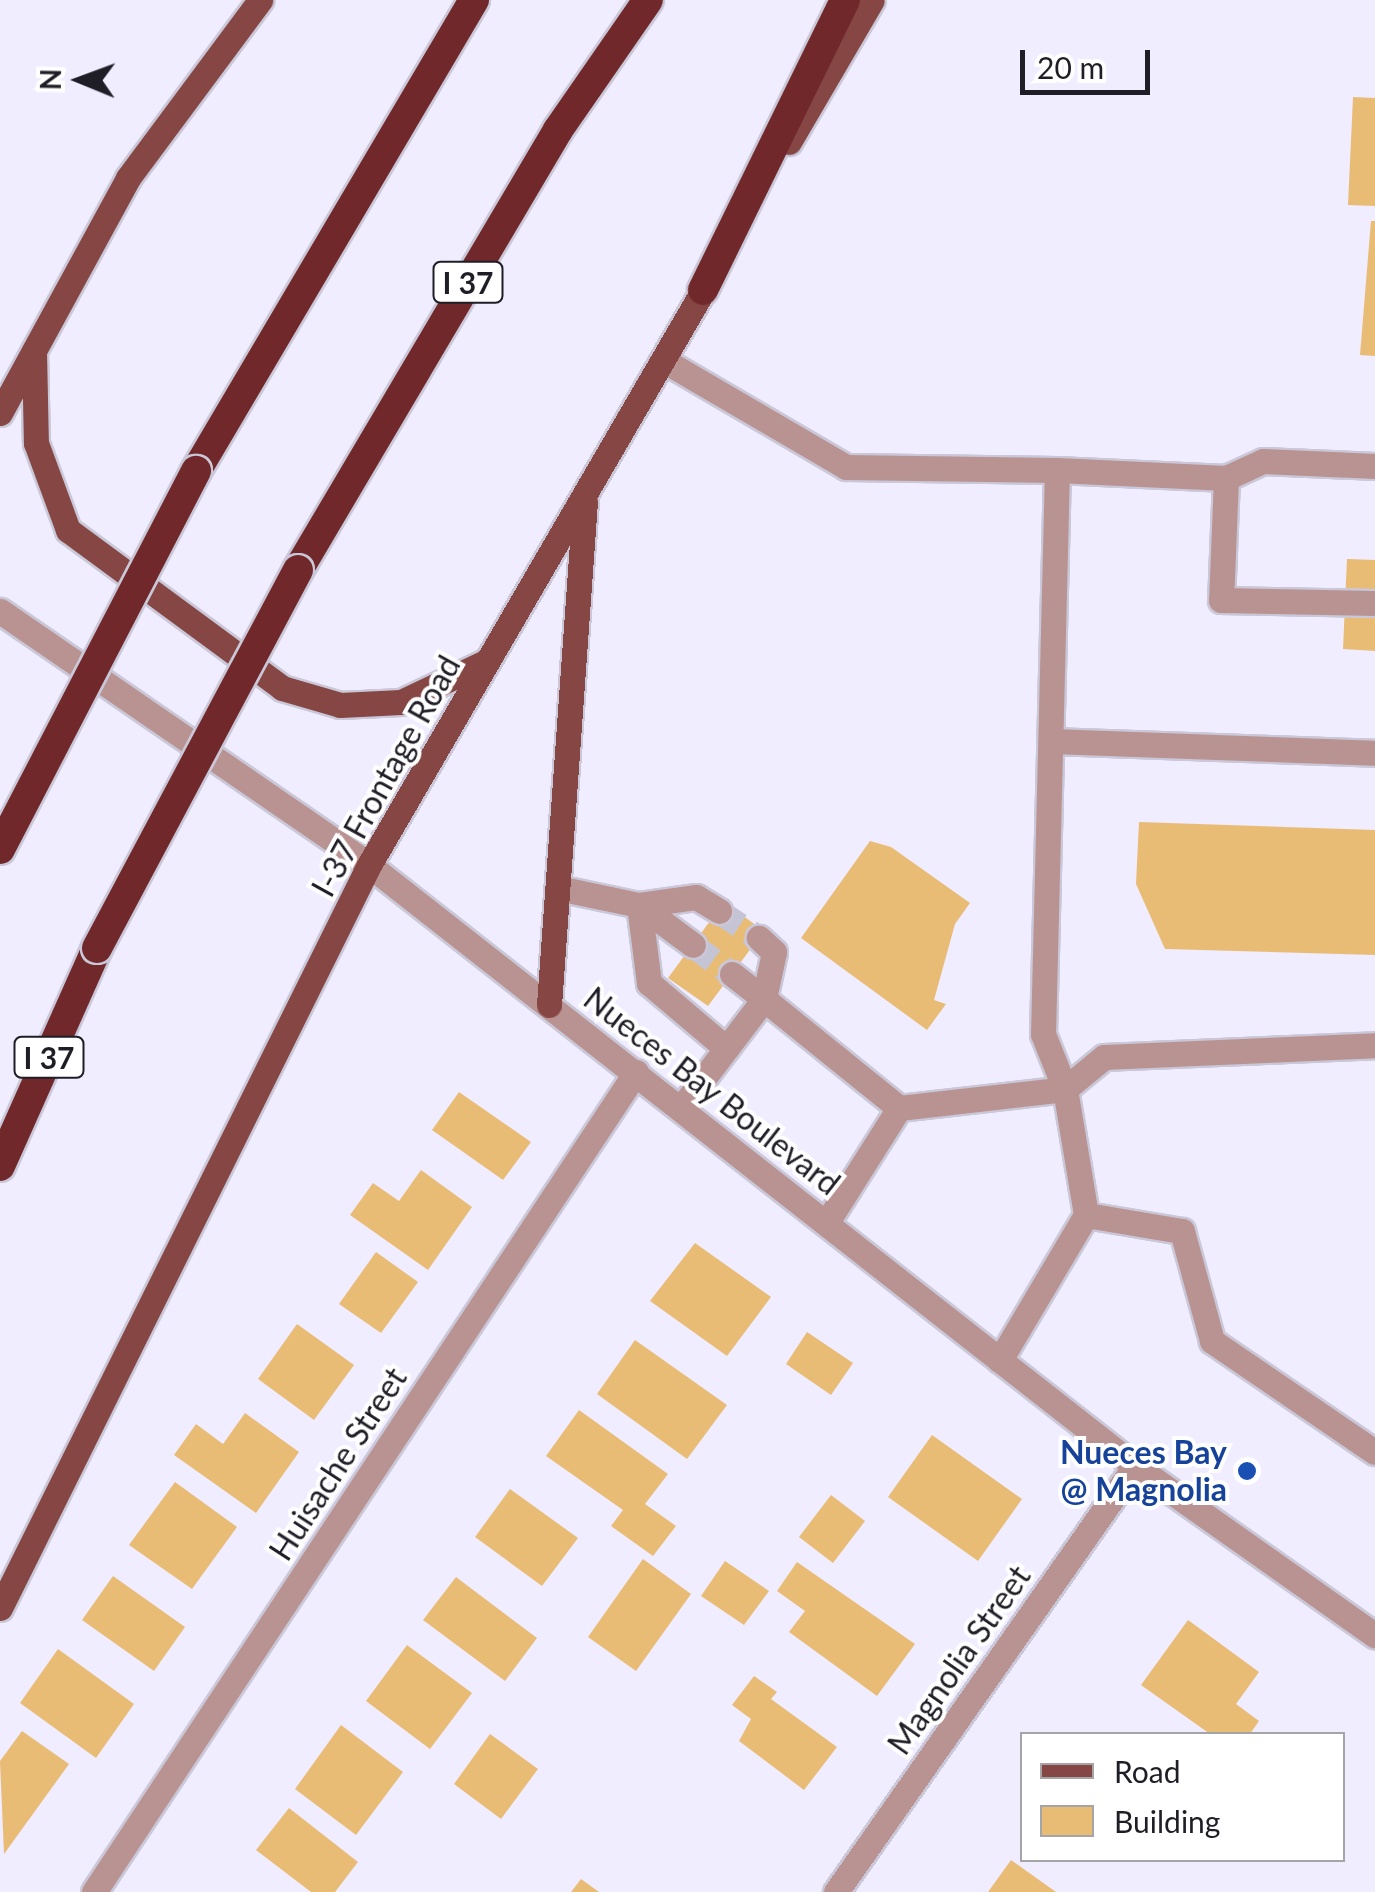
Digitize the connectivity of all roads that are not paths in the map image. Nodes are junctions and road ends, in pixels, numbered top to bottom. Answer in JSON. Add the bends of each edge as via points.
{"nodes":[{"id":1,"x":260,"y":0,"type":"edge"},
{"id":2,"x":474,"y":0,"type":"edge"},
{"id":3,"x":648,"y":0,"type":"edge"},
{"id":4,"x":846,"y":0,"type":"edge"},
{"id":5,"x":872,"y":0,"type":"edge"},
{"id":6,"x":704,"y":290,"type":"junction"},
{"id":7,"x":34,"y":351,"type":"junction"},
{"id":8,"x":663,"y":360,"type":"junction"},
{"id":9,"x":0,"y":412,"type":"edge"},
{"id":10,"x":1375,"y":466,"type":"edge"},
{"id":11,"x":1057,"y":470,"type":"junction"},
{"id":12,"x":1226,"y":478,"type":"junction"},
{"id":13,"x":585,"y":494,"type":"junction"},
{"id":14,"x":1375,"y":603,"type":"edge"},
{"id":15,"x":0,"y":611,"type":"edge"},
{"id":16,"x":490,"y":658,"type":"junction"},
{"id":17,"x":1050,"y":741,"type":"junction"},
{"id":18,"x":1375,"y":753,"type":"edge"},
{"id":19,"x":0,"y":849,"type":"edge"},
{"id":20,"x":369,"y":865,"type":"junction"},
{"id":21,"x":558,"y":888,"type":"junction"},
{"id":22,"x":639,"y":905,"type":"junction"},
{"id":23,"x":718,"y":910,"type":"tunnel mouth"},
{"id":24,"x":758,"y":938,"type":"tunnel mouth"},
{"id":25,"x":693,"y":945,"type":"tunnel mouth"},
{"id":26,"x":732,"y":974,"type":"tunnel mouth"},
{"id":27,"x":764,"y":999,"type":"junction"},
{"id":28,"x":550,"y":1005,"type":"junction"},
{"id":29,"x":1375,"y":1045,"type":"edge"},
{"id":30,"x":726,"y":1048,"type":"junction"},
{"id":31,"x":636,"y":1072,"type":"junction"},
{"id":32,"x":1065,"y":1089,"type":"junction"},
{"id":33,"x":681,"y":1108,"type":"junction"},
{"id":34,"x":899,"y":1108,"type":"junction"},
{"id":35,"x":0,"y":1166,"type":"edge"},
{"id":36,"x":1086,"y":1216,"type":"junction"},
{"id":37,"x":827,"y":1222,"type":"junction"},
{"id":38,"x":1000,"y":1360,"type":"junction"},
{"id":39,"x":1375,"y":1452,"type":"edge"},
{"id":40,"x":1135,"y":1466,"type":"junction"},
{"id":41,"x":0,"y":1608,"type":"edge"},
{"id":42,"x":1375,"y":1635,"type":"edge"},
{"id":43,"x":94,"y":1892,"type":"edge"},
{"id":44,"x":836,"y":1892,"type":"edge"}],
"edges":[{"from":1,"to":7,"type":"main road","via":[[128,178]]},
{"from":2,"to":19,"type":"highway","bridge":true,"via":[[196,472]]},
{"from":3,"to":35,"type":"highway","number":"I 37","bridge":true,"via":[[558,130],[298,570],[97,948]]},
{"from":4,"to":6,"type":"highway"},
{"from":5,"to":6,"type":"main road","name":"I-37 Frontage Road"},
{"from":6,"to":8,"type":"main road","name":"I-37 Frontage Road"},
{"from":7,"to":9,"type":"main road"},
{"from":7,"to":16,"type":"main road","via":[[36,443],[68,530],[282,688],[340,705],[401,702],[456,681]]},
{"from":8,"to":11,"type":"street","via":[[846,468]]},
{"from":8,"to":13,"type":"main road","name":"I-37 Frontage Road"},
{"from":10,"to":12,"type":"street","via":[[1263,460]]},
{"from":11,"to":12,"type":"street"},
{"from":11,"to":17,"type":"street"},
{"from":12,"to":14,"type":"street","via":[[1220,600]]},
{"from":13,"to":16,"type":"main road","name":"I-37 Frontage Road"},
{"from":13,"to":21,"type":"main road"},
{"from":15,"to":20,"type":"street","name":"Nueces Bay Boulevard"},
{"from":16,"to":20,"type":"main road","name":"I-37 Frontage Road"},
{"from":17,"to":18,"type":"street"},
{"from":17,"to":32,"type":"street","via":[[1043,1034]]},
{"from":20,"to":28,"type":"street","name":"Nueces Bay Boulevard"},
{"from":20,"to":41,"type":"main road","name":"I-37 Frontage Road"},
{"from":21,"to":22,"type":"street"},
{"from":21,"to":28,"type":"main road"},
{"from":22,"to":23,"type":"street","via":[[696,897]]},
{"from":22,"to":25,"type":"street"},
{"from":22,"to":30,"type":"street","via":[[649,983]]},
{"from":24,"to":27,"type":"street","via":[[774,952]]},
{"from":26,"to":27,"type":"street"},
{"from":27,"to":30,"type":"street"},
{"from":27,"to":34,"type":"street"},
{"from":28,"to":31,"type":"street","name":"Nueces Bay Boulevard"},
{"from":29,"to":32,"type":"street","via":[[1104,1056]]},
{"from":30,"to":33,"type":"street"},
{"from":31,"to":33,"type":"street","name":"Nueces Bay Boulevard"},
{"from":31,"to":43,"type":"street","name":"Huisache Street"},
{"from":32,"to":34,"type":"street"},
{"from":32,"to":36,"type":"street"},
{"from":33,"to":37,"type":"street","name":"Nueces Bay Boulevard"},
{"from":34,"to":37,"type":"street"},
{"from":36,"to":38,"type":"street"},
{"from":36,"to":39,"type":"street","via":[[1182,1230],[1212,1341]]},
{"from":37,"to":38,"type":"street","name":"Nueces Bay Boulevard"},
{"from":38,"to":40,"type":"street","name":"Nueces Bay Boulevard"},
{"from":40,"to":42,"type":"street","name":"Nueces Bay Boulevard"},
{"from":40,"to":44,"type":"street","name":"Magnolia Street"}]}
